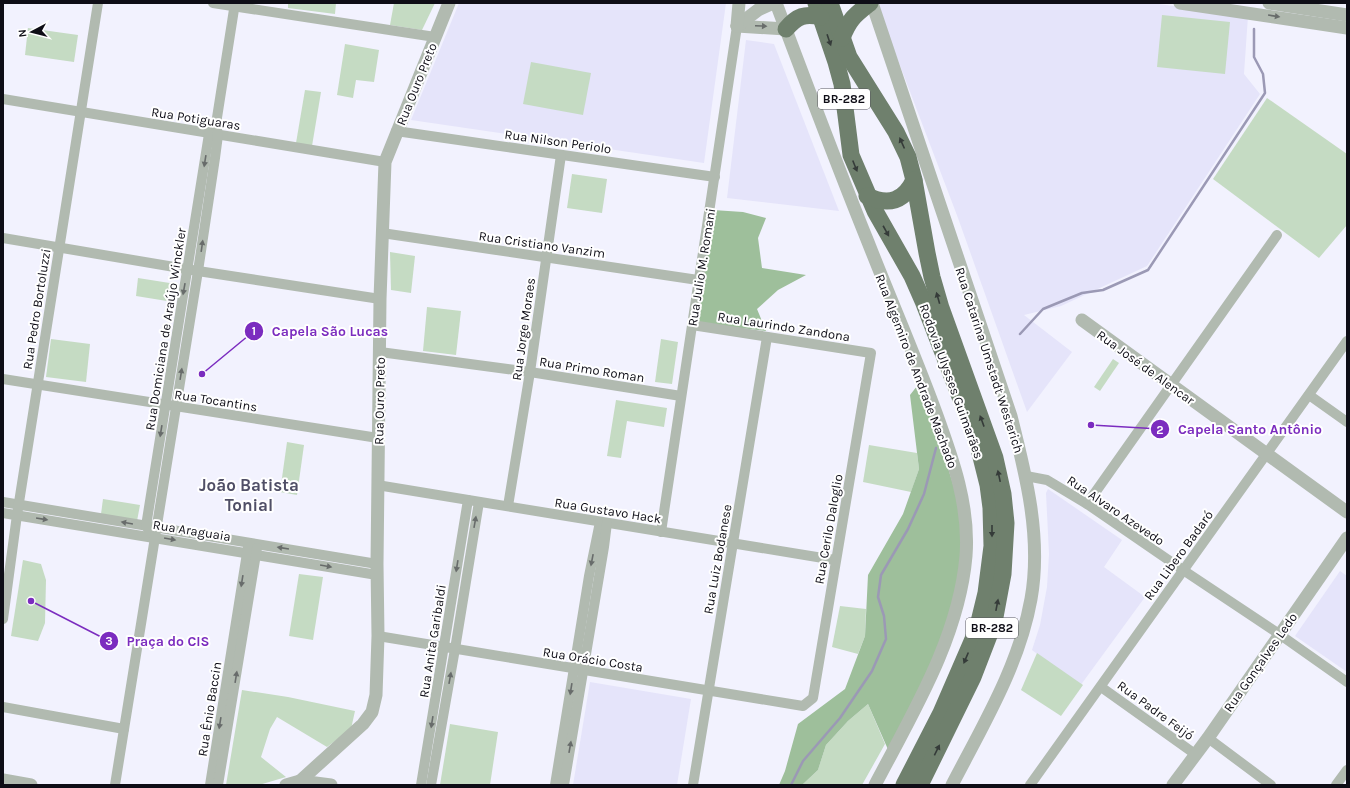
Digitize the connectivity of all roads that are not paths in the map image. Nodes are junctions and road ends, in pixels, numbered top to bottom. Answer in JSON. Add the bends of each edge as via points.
{"nodes":[{"id":1,"x":98,"y":3,"type":"edge"},
{"id":2,"x":213,"y":3,"type":"edge"},
{"id":3,"x":449,"y":3,"type":"edge"},
{"id":4,"x":739,"y":3,"type":"edge"},
{"id":5,"x":775,"y":3,"type":"edge"},
{"id":6,"x":830,"y":3,"type":"edge"},
{"id":7,"x":871,"y":3,"type":"edge"},
{"id":8,"x":1185,"y":3,"type":"edge"},
{"id":9,"x":1269,"y":3,"type":"edge"},
{"id":10,"x":235,"y":5,"type":"edge"},
{"id":11,"x":1247,"y":8,"type":"edge"},
{"id":12,"x":819,"y":10,"type":"edge"},
{"id":13,"x":1347,"y":15,"type":"edge"},
{"id":14,"x":1316,"y":16,"type":"junction"},
{"id":15,"x":737,"y":26,"type":"junction"},
{"id":16,"x":786,"y":28,"type":"junction"},
{"id":17,"x":1347,"y":28,"type":"edge"},
{"id":18,"x":435,"y":37,"type":"junction"},
{"id":19,"x":842,"y":38,"type":"junction"},
{"id":20,"x":3,"y":99,"type":"edge"},
{"id":21,"x":81,"y":112,"type":"junction"},
{"id":22,"x":396,"y":131,"type":"junction"},
{"id":23,"x":213,"y":134,"type":"junction"},
{"id":24,"x":561,"y":155,"type":"junction"},
{"id":25,"x":385,"y":162,"type":"junction"},
{"id":26,"x":715,"y":177,"type":"junction"},
{"id":27,"x":914,"y":180,"type":"junction"},
{"id":28,"x":867,"y":196,"type":"junction"},
{"id":29,"x":382,"y":233,"type":"junction"},
{"id":30,"x":1278,"y":235,"type":"dead end"},
{"id":31,"x":3,"y":238,"type":"edge"},
{"id":32,"x":59,"y":247,"type":"junction"},
{"id":33,"x":546,"y":257,"type":"junction"},
{"id":34,"x":193,"y":270,"type":"junction"},
{"id":35,"x":698,"y":280,"type":"junction"},
{"id":36,"x":380,"y":299,"type":"junction"},
{"id":37,"x":1082,"y":320,"type":"dead end"},
{"id":38,"x":692,"y":325,"type":"junction"},
{"id":39,"x":767,"y":337,"type":"junction"},
{"id":40,"x":1347,"y":341,"type":"edge"},
{"id":41,"x":380,"y":352,"type":"junction"},
{"id":42,"x":872,"y":353,"type":"joint"},
{"id":43,"x":530,"y":372,"type":"junction"},
{"id":44,"x":3,"y":379,"type":"edge"},
{"id":45,"x":37,"y":384,"type":"junction"},
{"id":46,"x":1171,"y":385,"type":"junction"},
{"id":47,"x":1309,"y":395,"type":"junction"},
{"id":48,"x":681,"y":396,"type":"junction"},
{"id":49,"x":170,"y":406,"type":"junction"},
{"id":50,"x":1347,"y":422,"type":"edge"},
{"id":51,"x":378,"y":438,"type":"junction"},
{"id":52,"x":1267,"y":454,"type":"junction"},
{"id":53,"x":1026,"y":476,"type":"junction"},
{"id":54,"x":377,"y":485,"type":"junction"},
{"id":55,"x":468,"y":500,"type":"junction"},
{"id":56,"x":3,"y":502,"type":"edge"},
{"id":57,"x":479,"y":502,"type":"junction"},
{"id":58,"x":19,"y":504,"type":"junction"},
{"id":59,"x":1087,"y":504,"type":"junction"},
{"id":60,"x":508,"y":506,"type":"junction"},
{"id":61,"x":65,"y":512,"type":"junction"},
{"id":62,"x":1347,"y":512,"type":"edge"},
{"id":63,"x":3,"y":513,"type":"edge"},
{"id":64,"x":17,"y":515,"type":"junction"},
{"id":65,"x":63,"y":522,"type":"junction"},
{"id":66,"x":96,"y":522,"type":"junction"},
{"id":67,"x":603,"y":523,"type":"junction"},
{"id":68,"x":152,"y":530,"type":"junction"},
{"id":69,"x":661,"y":532,"type":"junction"},
{"id":70,"x":1347,"y":539,"type":"edge"},
{"id":71,"x":733,"y":544,"type":"junction"},
{"id":72,"x":252,"y":548,"type":"junction"},
{"id":73,"x":460,"y":548,"type":"junction"},
{"id":74,"x":471,"y":550,"type":"junction"},
{"id":75,"x":835,"y":560,"type":"junction"},
{"id":76,"x":377,"y":569,"type":"junction"},
{"id":77,"x":1183,"y":570,"type":"junction"},
{"id":78,"x":453,"y":591,"type":"junction"},
{"id":79,"x":464,"y":593,"type":"junction"},
{"id":80,"x":3,"y":619,"type":"edge"},
{"id":81,"x":1279,"y":634,"type":"junction"},
{"id":82,"x":378,"y":636,"type":"junction"},
{"id":83,"x":444,"y":648,"type":"junction"},
{"id":84,"x":456,"y":650,"type":"junction"},
{"id":85,"x":578,"y":670,"type":"junction"},
{"id":86,"x":1347,"y":682,"type":"edge"},
{"id":87,"x":1101,"y":687,"type":"junction"},
{"id":88,"x":708,"y":690,"type":"junction"},
{"id":89,"x":434,"y":705,"type":"junction"},
{"id":90,"x":445,"y":706,"type":"junction"},
{"id":91,"x":803,"y":706,"type":"joint"},
{"id":92,"x":3,"y":707,"type":"edge"},
{"id":93,"x":124,"y":729,"type":"junction"},
{"id":94,"x":1208,"y":738,"type":"junction"},
{"id":95,"x":221,"y":743,"type":"junction"},
{"id":96,"x":433,"y":746,"type":"junction"},
{"id":97,"x":1195,"y":754,"type":"junction"},
{"id":98,"x":321,"y":763,"type":"junction"},
{"id":99,"x":562,"y":768,"type":"junction"},
{"id":100,"x":1347,"y":770,"type":"edge"},
{"id":101,"x":3,"y":780,"type":"edge"},
{"id":102,"x":300,"y":783,"type":"edge"},
{"id":103,"x":328,"y":784,"type":"edge"},
{"id":104,"x":31,"y":785,"type":"edge"},
{"id":105,"x":115,"y":785,"type":"edge"},
{"id":106,"x":210,"y":785,"type":"edge"},
{"id":107,"x":218,"y":785,"type":"edge"},
{"id":108,"x":286,"y":785,"type":"edge"},
{"id":109,"x":421,"y":785,"type":"edge"},
{"id":110,"x":432,"y":785,"type":"edge"},
{"id":111,"x":555,"y":785,"type":"edge"},
{"id":112,"x":564,"y":785,"type":"edge"},
{"id":113,"x":693,"y":785,"type":"edge"},
{"id":114,"x":875,"y":785,"type":"edge"},
{"id":115,"x":904,"y":785,"type":"edge"},
{"id":116,"x":920,"y":785,"type":"edge"},
{"id":117,"x":952,"y":785,"type":"edge"},
{"id":118,"x":1030,"y":785,"type":"edge"},
{"id":119,"x":1174,"y":785,"type":"edge"},
{"id":120,"x":1271,"y":785,"type":"edge"},
{"id":121,"x":1336,"y":785,"type":"edge"}],
"edges":[{"from":1,"to":21,"type":"street","name":"Rua Pedro Bortoluzzi"},
{"from":2,"to":10,"type":"street"},
{"from":3,"to":18,"type":"street","name":"Rua Ouro Preto"},
{"from":4,"to":15,"type":"street","name":"Rua Julio M. Romani"},
{"from":5,"to":15,"type":"street","via":[[758,10]]},
{"from":5,"to":16,"type":"street","name":"Rua Algemiro de Andrade Machado"},
{"from":6,"to":19,"type":"highway","name":"Rodovia Ulysses Guimarães","number":"BR-282"},
{"from":7,"to":19,"type":"highway","via":[[847,24]]},
{"from":7,"to":53,"type":"street","name":"Rua Catarina Umstadt Westerich","via":[[1011,416]]},
{"from":8,"to":11,"type":"street"},
{"from":9,"to":14,"type":"street"},
{"from":10,"to":18,"type":"street"},
{"from":10,"to":23,"type":"street","name":"Rua Domiciana de Araújo Winckler"},
{"from":11,"to":14,"type":"street","one_way":true},
{"from":12,"to":16,"type":"highway","via":[[812,15],[802,16]]},
{"from":12,"to":28,"type":"highway","name":"Rodovia Ulysses Guimarães","number":"BR-282","one_way":true,"via":[[842,84],[851,155]]},
{"from":13,"to":14,"type":"street"},
{"from":14,"to":17,"type":"street"},
{"from":15,"to":16,"type":"street","one_way":true},
{"from":15,"to":26,"type":"street","name":"Rua Julio M. Romani"},
{"from":16,"to":114,"type":"street","name":"Rua Algemiro de Andrade Machado","via":[[954,461],[966,520],[966,556],[961,591],[951,627],[933,673]]},
{"from":18,"to":22,"type":"street","name":"Rua Ouro Preto"},
{"from":27,"to":19,"type":"highway","name":"Rodovia Ulysses Guimarães","number":"BR-282","one_way":true,"via":[[908,157],[896,132],[848,57]]},
{"from":20,"to":21,"type":"street","name":"Rua Potiguaras"},
{"from":21,"to":23,"type":"street","name":"Rua Potiguaras"},
{"from":21,"to":32,"type":"street","name":"Rua Pedro Bortoluzzi"},
{"from":22,"to":24,"type":"street","name":"Rua Nilson Periolo"},
{"from":22,"to":25,"type":"street","name":"Rua Ouro Preto"},
{"from":23,"to":25,"type":"street","name":"Rua Potiguaras"},
{"from":23,"to":34,"type":"street","name":"Rua Domiciana de Araújo Winckler"},
{"from":24,"to":26,"type":"street","name":"Rua Nilson Periolo"},
{"from":24,"to":33,"type":"street","name":"Rua Jorge Moraes"},
{"from":25,"to":29,"type":"street","name":"Rua Ouro Preto"},
{"from":26,"to":35,"type":"street","name":"Rua Julio M. Romani"},
{"from":27,"to":28,"type":"highway","via":[[909,190],[900,198],[889,202]]},
{"from":116,"to":27,"type":"highway","name":"Rodovia Ulysses Guimarães","number":"BR-282","one_way":true,"via":[[973,677],[990,634],[1002,574],[1006,523],[995,458],[932,277]]},
{"from":28,"to":115,"type":"highway","name":"Rodovia Ulysses Guimarães","number":"BR-282","one_way":true,"via":[[912,276],[926,308],[977,442],[988,485],[992,523],[986,593],[977,630],[941,713]]},
{"from":29,"to":33,"type":"street","name":"Rua Cristiano Vanzim"},
{"from":29,"to":36,"type":"street","name":"Rua Ouro Preto"},
{"from":30,"to":46,"type":"street"},
{"from":31,"to":32,"type":"street"},
{"from":32,"to":34,"type":"street"},
{"from":32,"to":45,"type":"street","name":"Rua Pedro Bortoluzzi"},
{"from":33,"to":35,"type":"street","name":"Rua Cristiano Vanzim"},
{"from":33,"to":43,"type":"street","name":"Rua Jorge Moraes"},
{"from":34,"to":36,"type":"street"},
{"from":34,"to":49,"type":"street","name":"Rua Domiciana de Araújo Winckler"},
{"from":35,"to":38,"type":"street","name":"Rua Julio M. Romani"},
{"from":36,"to":41,"type":"street","name":"Rua Ouro Preto"},
{"from":37,"to":46,"type":"street","name":"Rua José de Alencar"},
{"from":38,"to":39,"type":"street","name":"Rua Laurindo Zandona"},
{"from":38,"to":48,"type":"street","name":"Rua Julio M. Romani"},
{"from":39,"to":42,"type":"street","name":"Rua Laurindo Zandona"},
{"from":39,"to":71,"type":"street","name":"Rua Luiz Bodanese"},
{"from":40,"to":47,"type":"street","name":"Rua Libero Badaró"},
{"from":41,"to":43,"type":"street","name":"Rua Primo Roman"},
{"from":41,"to":51,"type":"street","name":"Rua Ouro Preto"},
{"from":42,"to":75,"type":"street","name":"Rua Cerilo Daloglio"},
{"from":43,"to":48,"type":"street","name":"Rua Primo Roman"},
{"from":43,"to":60,"type":"street","name":"Rua Jorge Moraes"},
{"from":44,"to":45,"type":"street","name":"Rua Tocantins"},
{"from":45,"to":49,"type":"street","name":"Rua Tocantins"},
{"from":45,"to":58,"type":"street","name":"Rua Pedro Bortoluzzi"},
{"from":46,"to":52,"type":"street","name":"Rua José de Alencar"},
{"from":46,"to":59,"type":"street"},
{"from":47,"to":50,"type":"street"},
{"from":47,"to":52,"type":"street","name":"Rua Libero Badaró"},
{"from":48,"to":69,"type":"street","name":"Rua Julio M. Romani"},
{"from":49,"to":51,"type":"street","name":"Rua Tocantins"},
{"from":49,"to":68,"type":"street","name":"Rua Domiciana de Araújo Winckler"},
{"from":51,"to":54,"type":"street","name":"Rua Ouro Preto"},
{"from":52,"to":62,"type":"street","name":"Rua José de Alencar"},
{"from":52,"to":77,"type":"street","name":"Rua Libero Badaró"},
{"from":53,"to":59,"type":"street","name":"Rua Alvaro Azevedo","via":[[1047,480]]},
{"from":53,"to":117,"type":"street","name":"Rua Catarina Umstadt Westerich","via":[[1033,529],[1034,568],[1031,598],[1022,637],[1000,693]]},
{"from":54,"to":55,"type":"street","name":"Rua Gustavo Hack"},
{"from":54,"to":76,"type":"street","name":"Rua Ouro Preto"},
{"from":55,"to":57,"type":"street","name":"Rua Gustavo Hack"},
{"from":55,"to":73,"type":"street","name":"Rua Anita Garibaldi"},
{"from":56,"to":58,"type":"street","name":"Rua Araguaia"},
{"from":57,"to":60,"type":"street","name":"Rua Gustavo Hack"},
{"from":74,"to":57,"type":"street","name":"Rua Anita Garibaldi","one_way":true},
{"from":58,"to":61,"type":"street","name":"Rua Araguaia"},
{"from":58,"to":64,"type":"street","name":"Rua Pedro Bortoluzzi"},
{"from":59,"to":77,"type":"street","name":"Rua Alvaro Azevedo"},
{"from":60,"to":67,"type":"street","name":"Rua Gustavo Hack"},
{"from":61,"to":65,"type":"street"},
{"from":61,"to":66,"type":"street","name":"Rua Araguaia"},
{"from":63,"to":64,"type":"street","name":"Rua Araguaia"},
{"from":64,"to":65,"type":"street","name":"Rua Araguaia","one_way":true},
{"from":64,"to":80,"type":"street","name":"Rua Pedro Bortoluzzi"},
{"from":65,"to":66,"type":"street","name":"Rua Araguaia"},
{"from":66,"to":68,"type":"street","name":"Rua Araguaia"},
{"from":68,"to":66,"type":"street","name":"Rua Araguaia","one_way":true},
{"from":67,"to":69,"type":"street","name":"Rua Gustavo Hack"},
{"from":67,"to":85,"type":"street"},
{"from":68,"to":72,"type":"street","name":"Rua Araguaia"},
{"from":68,"to":93,"type":"street","name":"Rua Domiciana de Araújo Winckler"},
{"from":69,"to":71,"type":"street","name":"Rua Gustavo Hack"},
{"from":70,"to":81,"type":"street","name":"Rua Gonçalves Ledo"},
{"from":71,"to":75,"type":"street","name":"Rua Gustavo Hack"},
{"from":71,"to":88,"type":"street","name":"Rua Luiz Bodanese"},
{"from":72,"to":76,"type":"street","name":"Rua Araguaia"},
{"from":72,"to":95,"type":"street","name":"Rua Ênio Baccin"},
{"from":73,"to":74,"type":"street"},
{"from":73,"to":78,"type":"street","name":"Rua Anita Garibaldi","one_way":true},
{"from":74,"to":79,"type":"street","name":"Rua Anita Garibaldi"},
{"from":75,"to":91,"type":"street","name":"Rua Cerilo Daloglio","via":[[813,698]]},
{"from":76,"to":82,"type":"street","name":"Rua Ouro Preto"},
{"from":77,"to":81,"type":"street","name":"Rua Alvaro Azevedo"},
{"from":77,"to":87,"type":"street","name":"Rua Libero Badaró"},
{"from":78,"to":79,"type":"street"},
{"from":78,"to":83,"type":"street","name":"Rua Anita Garibaldi"},
{"from":79,"to":84,"type":"street","name":"Rua Anita Garibaldi"},
{"from":81,"to":86,"type":"street","name":"Rua Alvaro Azevedo"},
{"from":81,"to":94,"type":"street","name":"Rua Gonçalves Ledo"},
{"from":82,"to":83,"type":"street","name":"Rua Orácio Costa"},
{"from":82,"to":98,"type":"street","name":"Rua Ouro Preto","via":[[376,695],[372,712],[363,724]]},
{"from":83,"to":84,"type":"street","name":"Rua Orácio Costa"},
{"from":83,"to":89,"type":"street","name":"Rua Anita Garibaldi"},
{"from":84,"to":85,"type":"street","name":"Rua Orácio Costa"},
{"from":90,"to":84,"type":"street","name":"Rua Anita Garibaldi","one_way":true},
{"from":85,"to":88,"type":"street","name":"Rua Orácio Costa"},
{"from":85,"to":99,"type":"street"},
{"from":87,"to":97,"type":"street","name":"Rua Padre Feijó"},
{"from":87,"to":118,"type":"street","name":"Rua Libero Badaró"},
{"from":88,"to":91,"type":"street","name":"Rua Orácio Costa"},
{"from":88,"to":113,"type":"street","name":"Rua Luiz Bodanese"},
{"from":89,"to":90,"type":"street"},
{"from":89,"to":96,"type":"street","name":"Rua Anita Garibaldi","one_way":true},
{"from":90,"to":96,"type":"street","name":"Rua Anita Garibaldi"},
{"from":92,"to":93,"type":"street"},
{"from":93,"to":105,"type":"street","name":"Rua Domiciana de Araújo Winckler"},
{"from":94,"to":97,"type":"street","name":"Rua Gonçalves Ledo"},
{"from":94,"to":120,"type":"street"},
{"from":95,"to":106,"type":"street","name":"Rua Ênio Baccin"},
{"from":95,"to":107,"type":"street","name":"Rua Ênio Baccin"},
{"from":96,"to":109,"type":"street","name":"Rua Anita Garibaldi"},
{"from":96,"to":110,"type":"street","name":"Rua Anita Garibaldi"},
{"from":97,"to":119,"type":"street","name":"Rua Gonçalves Ledo"},
{"from":98,"to":102,"type":"street","name":"Rua Ouro Preto"},
{"from":98,"to":103,"type":"street","via":[[321,777]]},
{"from":99,"to":111,"type":"street"},
{"from":99,"to":112,"type":"street"},
{"from":100,"to":121,"type":"street"},
{"from":101,"to":104,"type":"street"},
{"from":102,"to":103,"type":"street"},
{"from":102,"to":108,"type":"street"}]}
